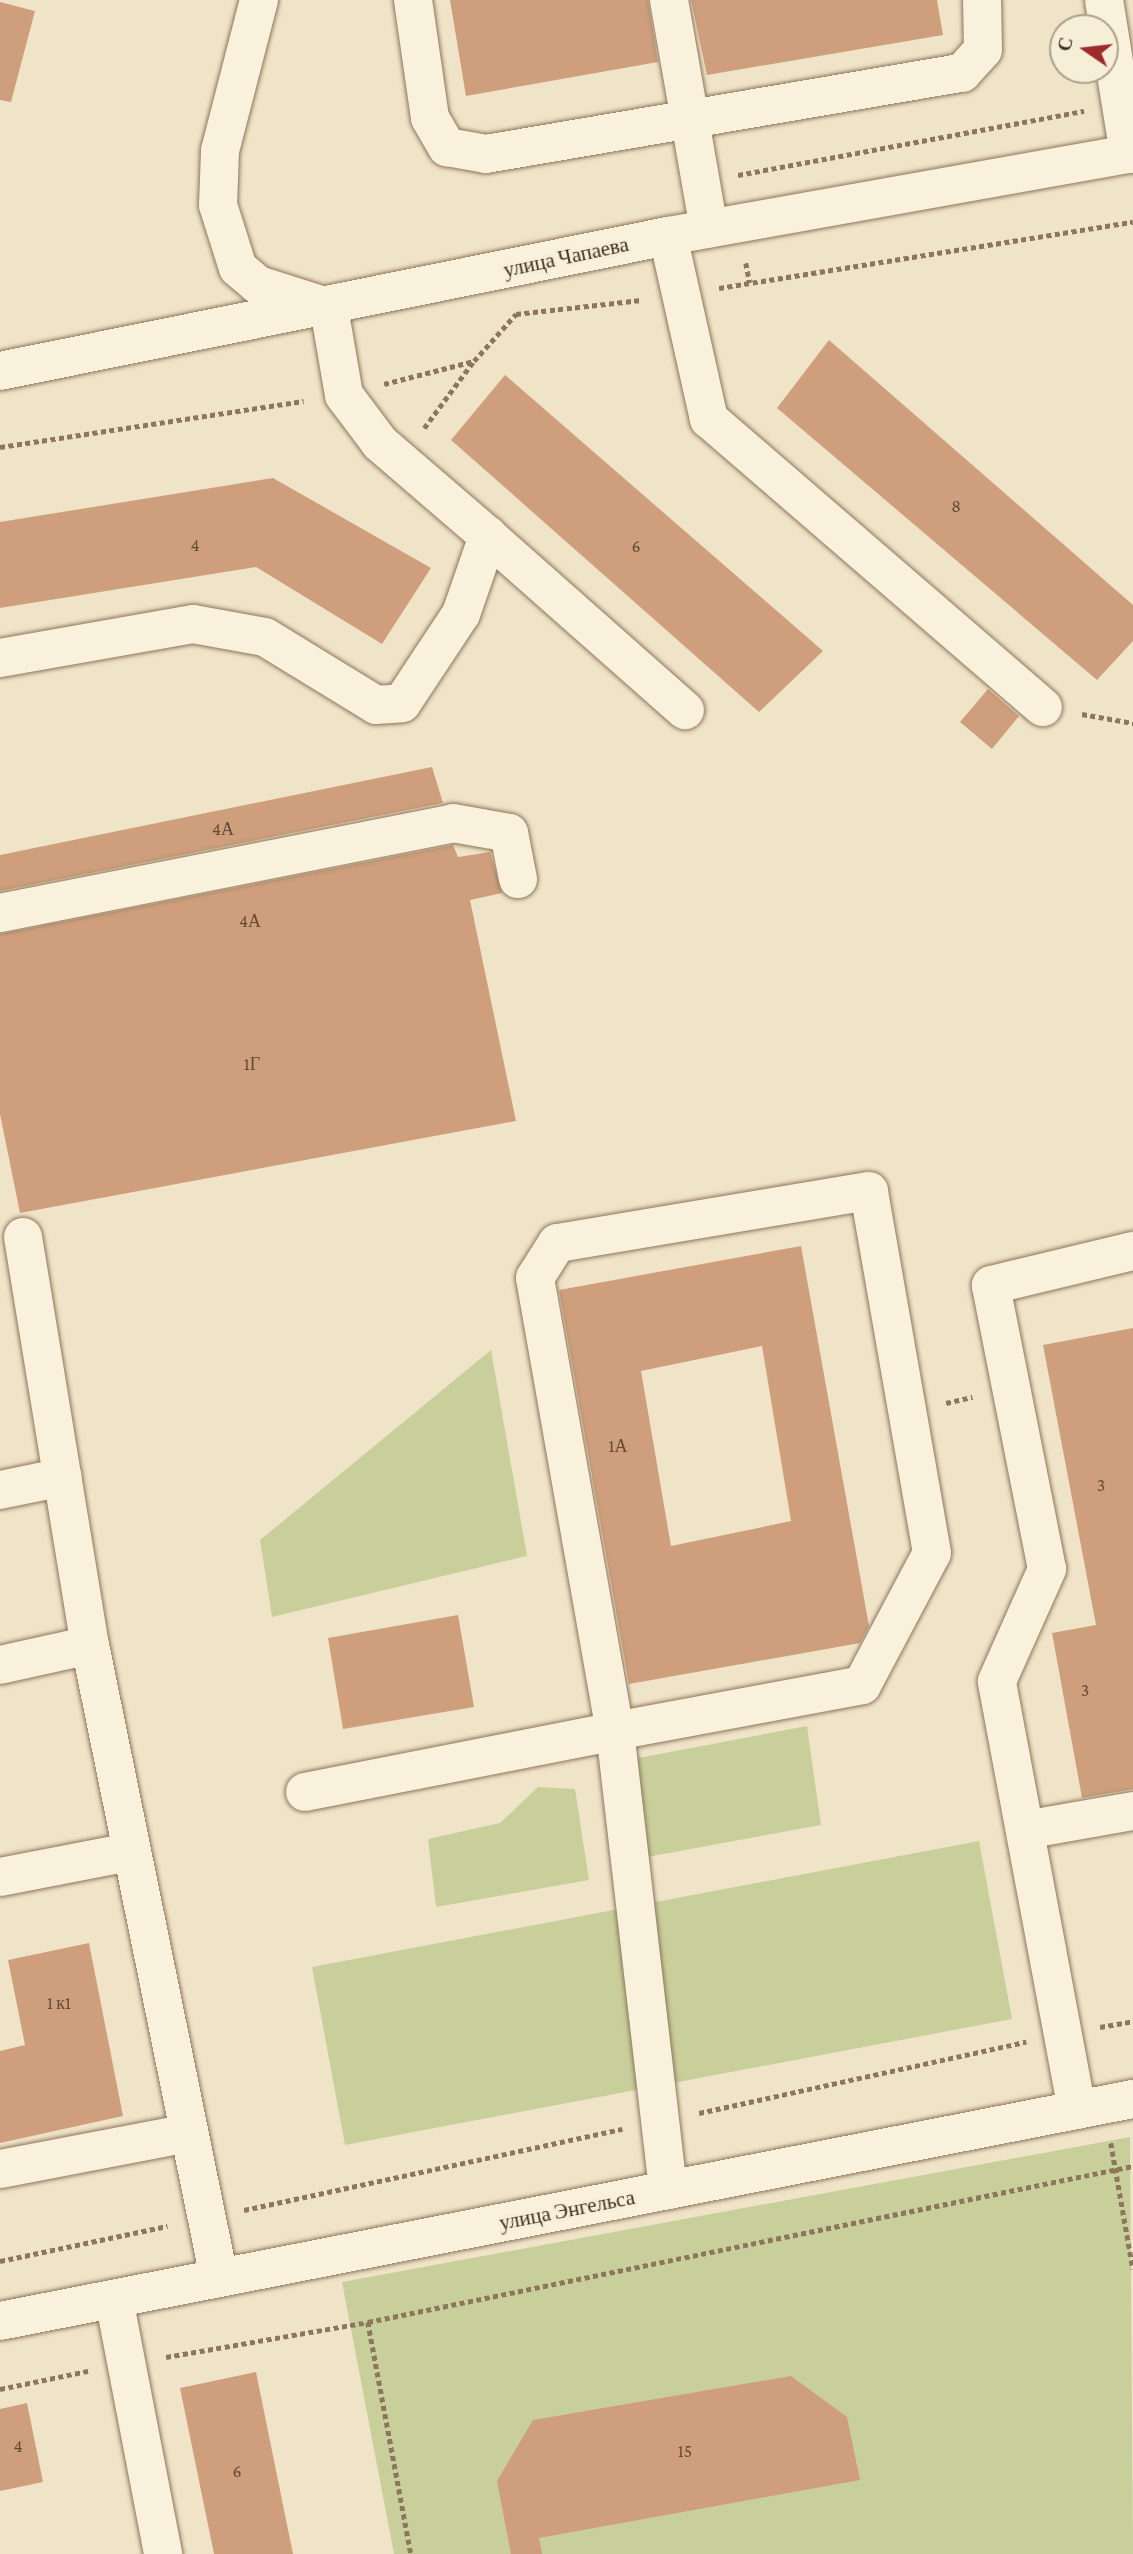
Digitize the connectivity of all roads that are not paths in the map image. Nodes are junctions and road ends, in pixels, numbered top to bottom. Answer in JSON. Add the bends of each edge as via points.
{"nodes":[{"id":1,"x":259,"y":0,"type":"edge"},
{"id":2,"x":413,"y":0,"type":"edge"},
{"id":3,"x":669,"y":0,"type":"edge"},
{"id":4,"x":982,"y":0,"type":"edge"},
{"id":5,"x":1104,"y":0,"type":"edge"},
{"id":6,"x":689,"y":121,"type":"junction"},
{"id":7,"x":1131,"y":153,"type":"edge"},
{"id":8,"x":709,"y":229,"type":"junction"},
{"id":9,"x":668,"y":236,"type":"junction"},
{"id":10,"x":329,"y":308,"type":"junction"},
{"id":11,"x":0,"y":372,"type":"edge"},
{"id":12,"x":488,"y":537,"type":"junction"},
{"id":13,"x":0,"y":657,"type":"edge"},
{"id":14,"x":1043,"y":707,"type":"road end"},
{"id":15,"x":685,"y":710,"type":"dead end"},
{"id":16,"x":518,"y":879,"type":"dead end"},
{"id":17,"x":0,"y":913,"type":"edge"},
{"id":18,"x":23,"y":1237,"type":"dead end"},
{"id":19,"x":1133,"y":1251,"type":"edge"},
{"id":20,"x":63,"y":1477,"type":"junction"},
{"id":21,"x":0,"y":1490,"type":"edge"},
{"id":22,"x":90,"y":1646,"type":"junction"},
{"id":23,"x":0,"y":1665,"type":"edge"},
{"id":24,"x":615,"y":1731,"type":"junction"},
{"id":25,"x":305,"y":1792,"type":"dead end"},
{"id":26,"x":1133,"y":1811,"type":"edge"},
{"id":27,"x":1025,"y":1830,"type":"junction"},
{"id":28,"x":130,"y":1852,"type":"junction"},
{"id":29,"x":0,"y":1877,"type":"edge"},
{"id":30,"x":1133,"y":2099,"type":"edge"},
{"id":31,"x":1077,"y":2110,"type":"junction"},
{"id":32,"x":188,"y":2133,"type":"junction"},
{"id":33,"x":0,"y":2169,"type":"edge"},
{"id":34,"x":668,"y":2190,"type":"junction"},
{"id":35,"x":219,"y":2278,"type":"junction"},
{"id":36,"x":114,"y":2299,"type":"junction"},
{"id":37,"x":0,"y":2321,"type":"edge"},
{"id":38,"x":163,"y":2554,"type":"edge"}],
"edges":[{"from":1,"to":10,"type":"street","via":[[220,151],[218,205],[238,268],[258,285]]},
{"from":2,"to":6,"type":"street","via":[[430,118],[447,147],[486,154]]},
{"from":3,"to":6,"type":"street"},
{"from":4,"to":6,"type":"street","via":[[982,50],[962,73]]},
{"from":5,"to":7,"type":"street"},
{"from":6,"to":8,"type":"street"},
{"from":7,"to":8,"type":"street","name":"улица Чапаева"},
{"from":8,"to":9,"type":"street","name":"улица Чапаева"},
{"from":9,"to":10,"type":"street","name":"улица Чапаева"},
{"from":9,"to":14,"type":"street","via":[[709,419]]},
{"from":10,"to":11,"type":"street","name":"улица Чапаева"},
{"from":10,"to":12,"type":"street","via":[[344,395],[400,461]]},
{"from":12,"to":13,"type":"street","via":[[461,614],[402,703],[376,705],[265,637],[193,624]]},
{"from":12,"to":15,"type":"street"},
{"from":16,"to":17,"type":"street","via":[[509,833],[453,823]]},
{"from":18,"to":20,"type":"street"},
{"from":19,"to":27,"type":"street","via":[[991,1285],[1047,1569],[997,1681]]},
{"from":20,"to":21,"type":"street"},
{"from":20,"to":22,"type":"street"},
{"from":22,"to":23,"type":"street"},
{"from":22,"to":28,"type":"street"},
{"from":24,"to":24,"type":"street","via":[[535,1278],[557,1243],[869,1191],[932,1553],[862,1685]]},
{"from":24,"to":25,"type":"street"},
{"from":24,"to":34,"type":"street"},
{"from":26,"to":27,"type":"street"},
{"from":27,"to":31,"type":"street"},
{"from":28,"to":29,"type":"street"},
{"from":28,"to":32,"type":"street"},
{"from":30,"to":31,"type":"street","name":"улица Энгельса"},
{"from":31,"to":34,"type":"street","name":"улица Энгельса"},
{"from":32,"to":33,"type":"street"},
{"from":32,"to":35,"type":"street"},
{"from":34,"to":35,"type":"street","name":"улица Энгельса"},
{"from":35,"to":36,"type":"street","name":"улица Энгельса"},
{"from":36,"to":37,"type":"street","name":"улица Энгельса"},
{"from":36,"to":38,"type":"street"}]}
